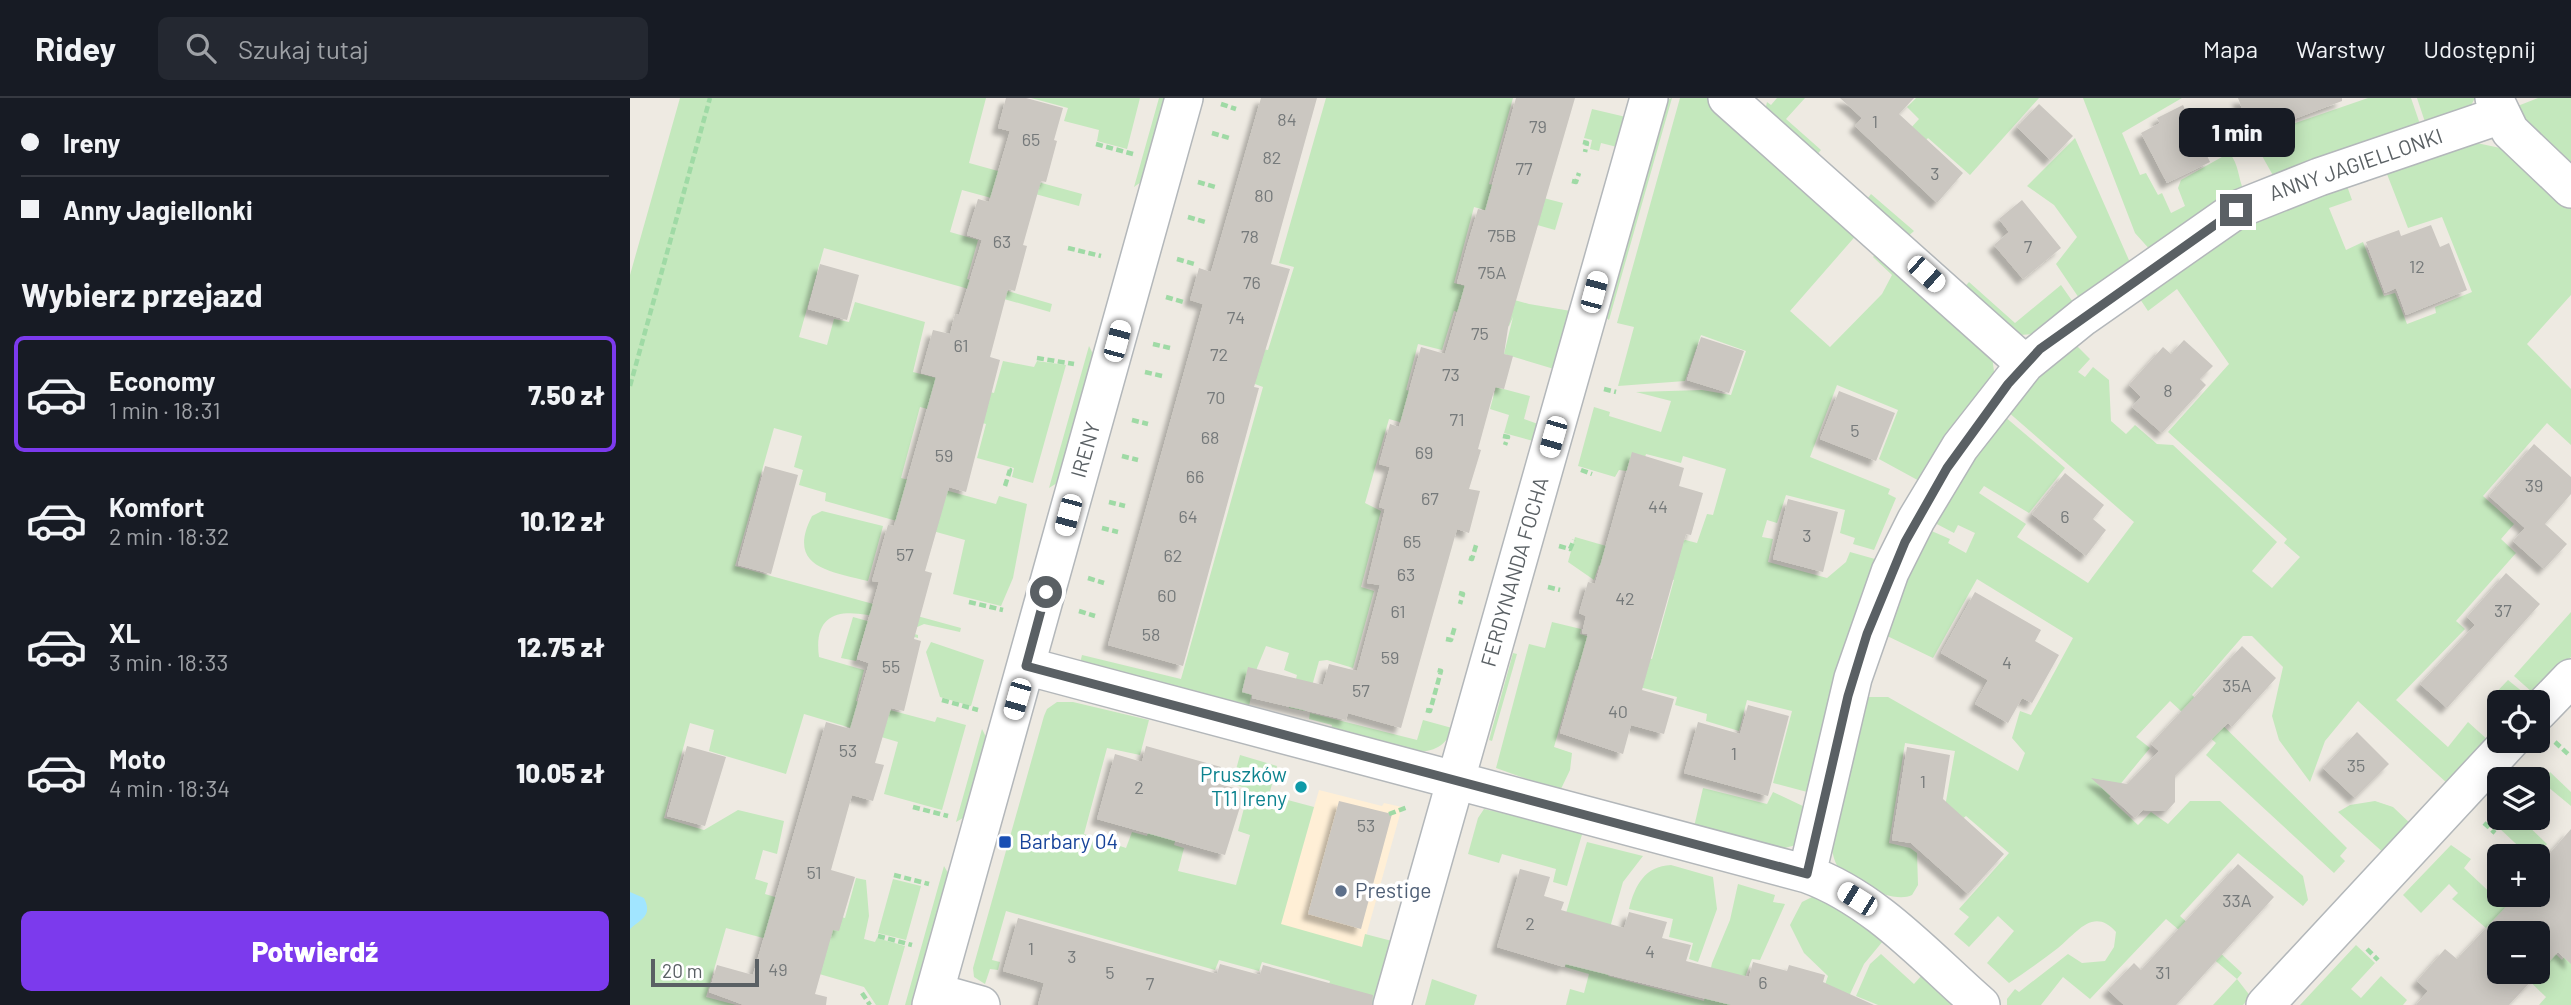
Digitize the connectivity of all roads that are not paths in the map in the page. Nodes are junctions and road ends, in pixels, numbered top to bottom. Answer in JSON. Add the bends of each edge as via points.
{"nodes":[{"id":1,"x":1184,"y":98,"type":"edge"},
{"id":2,"x":1649,"y":98,"type":"edge"},
{"id":3,"x":1727,"y":98,"type":"edge"},
{"id":4,"x":2498,"y":107,"type":"edge"},
{"id":5,"x":2571,"y":189,"type":"edge"},
{"id":6,"x":2025,"y":364,"type":"junction"},
{"id":7,"x":1026,"y":666,"type":"junction"},
{"id":8,"x":2571,"y":678,"type":"edge"},
{"id":9,"x":2550,"y":700,"type":"edge"},
{"id":10,"x":2499,"y":753,"type":"edge"},
{"id":11,"x":1456,"y":778,"type":"junction"},
{"id":12,"x":1807,"y":874,"type":"junction"},
{"id":13,"x":933,"y":999,"type":"edge"},
{"id":14,"x":981,"y":1005,"type":"edge"},
{"id":15,"x":1392,"y":1005,"type":"edge"},
{"id":16,"x":1981,"y":1005,"type":"edge"},
{"id":17,"x":2264,"y":1005,"type":"edge"}],
"edges":[{"from":1,"to":7,"type":"street","name":"IRENY"},
{"from":2,"to":11,"type":"street","name":"FERDYNANDA FOCHA"},
{"from":3,"to":6,"type":"street"},
{"from":4,"to":5,"type":"street","via":[[2518,140]]},
{"from":4,"to":6,"type":"street","name":"ANNY JAGIELLONKI","via":[[2236,210],[2086,315]]},
{"from":6,"to":12,"type":"street","name":"ANNY JAGIELLONKI","via":[[1960,447],[1890,572],[1853,678]]},
{"from":7,"to":11,"type":"street"},
{"from":7,"to":13,"type":"street","name":"IRENY"},
{"from":8,"to":9,"type":"street"},
{"from":10,"to":17,"type":"street"},
{"from":11,"to":12,"type":"street"},
{"from":11,"to":15,"type":"street","name":"FERDYNANDA FOCHA"},
{"from":12,"to":16,"type":"street","via":[[1843,890],[1882,916]]},
{"from":13,"to":14,"type":"street"}]}
